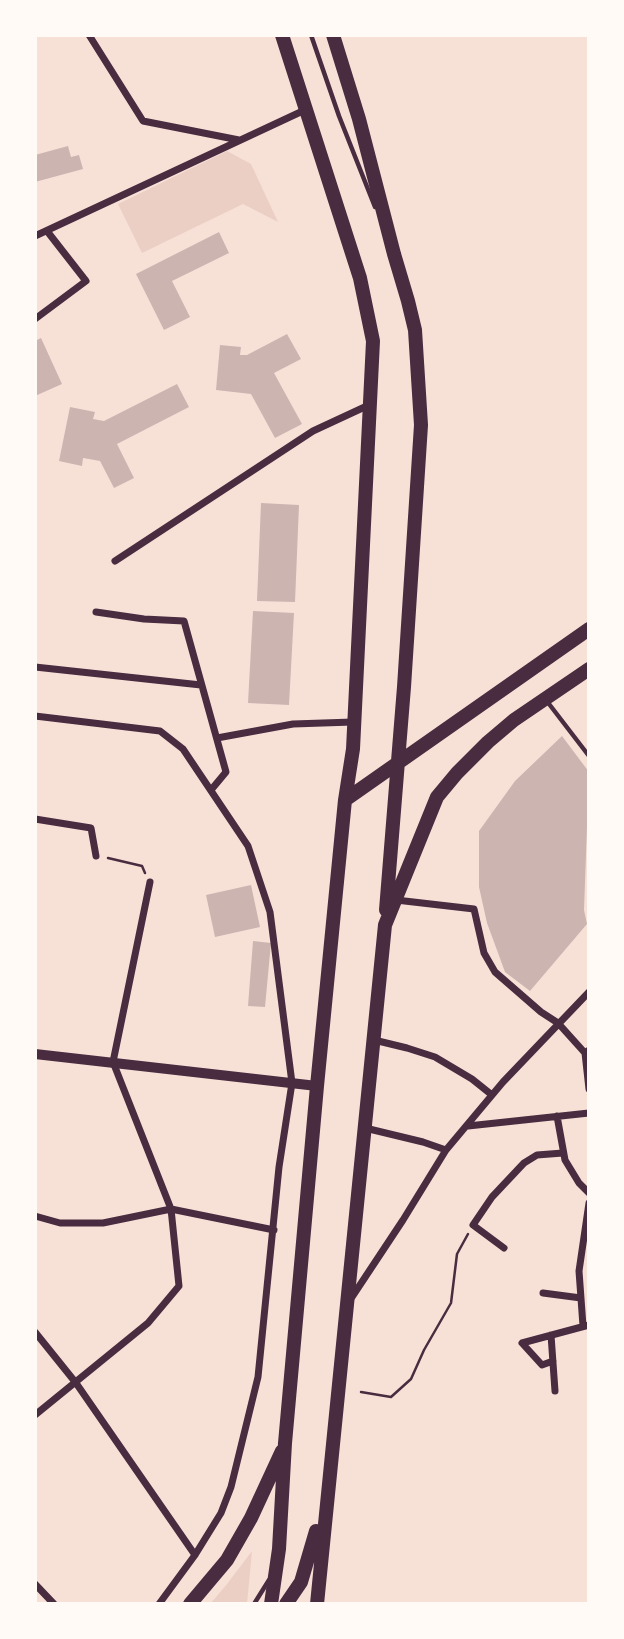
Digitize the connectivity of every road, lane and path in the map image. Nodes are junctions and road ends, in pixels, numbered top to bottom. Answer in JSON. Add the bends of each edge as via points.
{"nodes":[{"id":1,"x":89,"y":35,"type":"edge"},
{"id":2,"x":282,"y":35,"type":"edge"},
{"id":3,"x":311,"y":35,"type":"edge"},
{"id":4,"x":333,"y":35,"type":"edge"},
{"id":5,"x":307,"y":109,"type":"junction"},
{"id":6,"x":240,"y":141,"type":"junction"},
{"id":7,"x":47,"y":231,"type":"junction"},
{"id":8,"x":35,"y":236,"type":"edge"},
{"id":9,"x":394,"y":254,"type":"junction"},
{"id":10,"x":35,"y":319,"type":"edge"},
{"id":11,"x":370,"y":405,"type":"junction"},
{"id":12,"x":116,"y":561,"type":"dead end"},
{"id":13,"x":96,"y":612,"type":"dead end"},
{"id":14,"x":589,"y":629,"type":"edge"},
{"id":15,"x":35,"y":667,"type":"edge"},
{"id":16,"x":589,"y":669,"type":"edge"},
{"id":17,"x":201,"y":685,"type":"junction"},
{"id":18,"x":546,"y":699,"type":"junction"},
{"id":19,"x":35,"y":716,"type":"edge"},
{"id":20,"x":353,"y":722,"type":"junction"},
{"id":21,"x":217,"y":738,"type":"junction"},
{"id":22,"x":589,"y":756,"type":"edge"},
{"id":23,"x":397,"y":764,"type":"junction"},
{"id":24,"x":211,"y":789,"type":"junction"},
{"id":25,"x":345,"y":800,"type":"junction"},
{"id":26,"x":35,"y":819,"type":"edge"},
{"id":27,"x":96,"y":856,"type":"joint"},
{"id":28,"x":150,"y":882,"type":"joint"},
{"id":29,"x":395,"y":900,"type":"junction"},
{"id":30,"x":385,"y":925,"type":"junction"},
{"id":31,"x":589,"y":992,"type":"edge"},
{"id":32,"x":558,"y":1023,"type":"junction"},
{"id":33,"x":374,"y":1040,"type":"junction"},
{"id":34,"x":587,"y":1051,"type":"edge"},
{"id":35,"x":35,"y":1054,"type":"edge"},
{"id":36,"x":113,"y":1062,"type":"junction"},
{"id":37,"x":292,"y":1083,"type":"junction"},
{"id":38,"x":317,"y":1086,"type":"junction"},
{"id":39,"x":589,"y":1089,"type":"edge"},
{"id":40,"x":492,"y":1095,"type":"junction"},
{"id":41,"x":589,"y":1113,"type":"edge"},
{"id":42,"x":557,"y":1116,"type":"junction"},
{"id":43,"x":468,"y":1126,"type":"junction"},
{"id":44,"x":365,"y":1128,"type":"junction"},
{"id":45,"x":446,"y":1150,"type":"junction"},
{"id":46,"x":564,"y":1153,"type":"junction"},
{"id":47,"x":589,"y":1193,"type":"edge"},
{"id":48,"x":589,"y":1203,"type":"edge"},
{"id":49,"x":171,"y":1209,"type":"junction"},
{"id":50,"x":35,"y":1216,"type":"edge"},
{"id":51,"x":473,"y":1225,"type":"junction"},
{"id":52,"x":274,"y":1230,"type":"junction"},
{"id":53,"x":504,"y":1248,"type":"dead end"},
{"id":54,"x":543,"y":1293,"type":"dead end"},
{"id":55,"x":581,"y":1298,"type":"junction"},
{"id":56,"x":349,"y":1301,"type":"junction"},
{"id":57,"x":586,"y":1326,"type":"edge"},
{"id":58,"x":35,"y":1332,"type":"edge"},
{"id":59,"x":551,"y":1335,"type":"junction"},
{"id":60,"x":553,"y":1361,"type":"junction"},
{"id":61,"x":76,"y":1383,"type":"junction"},
{"id":62,"x":555,"y":1391,"type":"dead end"},
{"id":63,"x":361,"y":1392,"type":"dead end"},
{"id":64,"x":35,"y":1415,"type":"edge"},
{"id":65,"x":285,"y":1443,"type":"junction"},
{"id":66,"x":326,"y":1499,"type":"junction"},
{"id":67,"x":279,"y":1549,"type":"junction"},
{"id":68,"x":195,"y":1555,"type":"junction"},
{"id":69,"x":35,"y":1584,"type":"edge"},
{"id":70,"x":54,"y":1604,"type":"edge"},
{"id":71,"x":159,"y":1604,"type":"edge"},
{"id":72,"x":190,"y":1604,"type":"edge"},
{"id":73,"x":254,"y":1604,"type":"edge"},
{"id":74,"x":271,"y":1604,"type":"edge"},
{"id":75,"x":286,"y":1604,"type":"edge"},
{"id":76,"x":317,"y":1604,"type":"edge"}],
"edges":[{"from":1,"to":6,"type":"street","via":[[142,121]]},
{"from":2,"to":5,"type":"main road"},
{"from":3,"to":9,"type":"lane"},
{"from":4,"to":9,"type":"main road"},
{"from":5,"to":6,"type":"street"},
{"from":5,"to":11,"type":"main road","via":[[360,278],[373,341]]},
{"from":6,"to":7,"type":"street"},
{"from":7,"to":8,"type":"street"},
{"from":7,"to":10,"type":"street","via":[[86,281]]},
{"from":9,"to":23,"type":"main road","via":[[415,330],[421,425]]},
{"from":11,"to":12,"type":"street","via":[[313,430]]},
{"from":11,"to":20,"type":"main road"},
{"from":13,"to":17,"type":"street","via":[[184,621]]},
{"from":14,"to":23,"type":"main road"},
{"from":15,"to":17,"type":"street"},
{"from":16,"to":18,"type":"main road"},
{"from":17,"to":21,"type":"street"},
{"from":18,"to":22,"type":"lane"},
{"from":18,"to":29,"type":"main road","via":[[488,742],[437,797]]},
{"from":19,"to":24,"type":"street","via":[[160,731],[183,749]]},
{"from":20,"to":21,"type":"street","via":[[293,724]]},
{"from":20,"to":25,"type":"main road"},
{"from":21,"to":24,"type":"street","via":[[226,772]]},
{"from":23,"to":25,"type":"main road"},
{"from":23,"to":30,"type":"main road"},
{"from":24,"to":37,"type":"street","via":[[248,846],[270,912]]},
{"from":25,"to":38,"type":"main road"},
{"from":26,"to":27,"type":"street","via":[[91,828]]},
{"from":27,"to":28,"type":"path","via":[[142,866]]},
{"from":28,"to":36,"type":"street"},
{"from":29,"to":30,"type":"main road"},
{"from":29,"to":32,"type":"street","via":[[474,909],[484,953],[495,972]]},
{"from":30,"to":33,"type":"main road"},
{"from":31,"to":32,"type":"street"},
{"from":32,"to":34,"type":"street"},
{"from":32,"to":40,"type":"street"},
{"from":33,"to":40,"type":"street","via":[[435,1057]]},
{"from":33,"to":44,"type":"main road"},
{"from":34,"to":39,"type":"street"},
{"from":35,"to":36,"type":"street"},
{"from":36,"to":37,"type":"street"},
{"from":36,"to":49,"type":"street"},
{"from":37,"to":38,"type":"street"},
{"from":37,"to":52,"type":"street"},
{"from":38,"to":65,"type":"main road"},
{"from":40,"to":43,"type":"street"},
{"from":41,"to":42,"type":"street"},
{"from":42,"to":43,"type":"street"},
{"from":42,"to":46,"type":"street"},
{"from":43,"to":45,"type":"street"},
{"from":44,"to":45,"type":"street"},
{"from":44,"to":56,"type":"main road"},
{"from":45,"to":56,"type":"street"},
{"from":46,"to":47,"type":"street","via":[[579,1184]]},
{"from":46,"to":51,"type":"street","via":[[537,1154],[524,1163]]},
{"from":48,"to":55,"type":"street","via":[[579,1271]]},
{"from":49,"to":50,"type":"street","via":[[103,1223],[60,1223]]},
{"from":49,"to":52,"type":"street"},
{"from":49,"to":61,"type":"street","via":[[179,1286],[148,1323]]},
{"from":51,"to":53,"type":"street"},
{"from":51,"to":63,"type":"path","via":[[457,1254],[451,1303],[411,1379],[391,1397]]},
{"from":52,"to":68,"type":"street","via":[[258,1377],[240,1454],[221,1513]]},
{"from":54,"to":55,"type":"street"},
{"from":55,"to":57,"type":"street"},
{"from":56,"to":66,"type":"main road"},
{"from":57,"to":59,"type":"street"},
{"from":58,"to":61,"type":"street"},
{"from":59,"to":60,"type":"street"},
{"from":59,"to":60,"type":"street","via":[[522,1343],[542,1365]]},
{"from":60,"to":62,"type":"street"},
{"from":61,"to":64,"type":"street"},
{"from":61,"to":68,"type":"street"},
{"from":65,"to":67,"type":"main road"},
{"from":65,"to":72,"type":"main road","via":[[227,1560]]},
{"from":66,"to":75,"type":"main road","via":[[301,1582]]},
{"from":66,"to":76,"type":"main road"},
{"from":67,"to":73,"type":"lane"},
{"from":67,"to":74,"type":"main road"},
{"from":68,"to":71,"type":"street"},
{"from":69,"to":70,"type":"street"}]}
